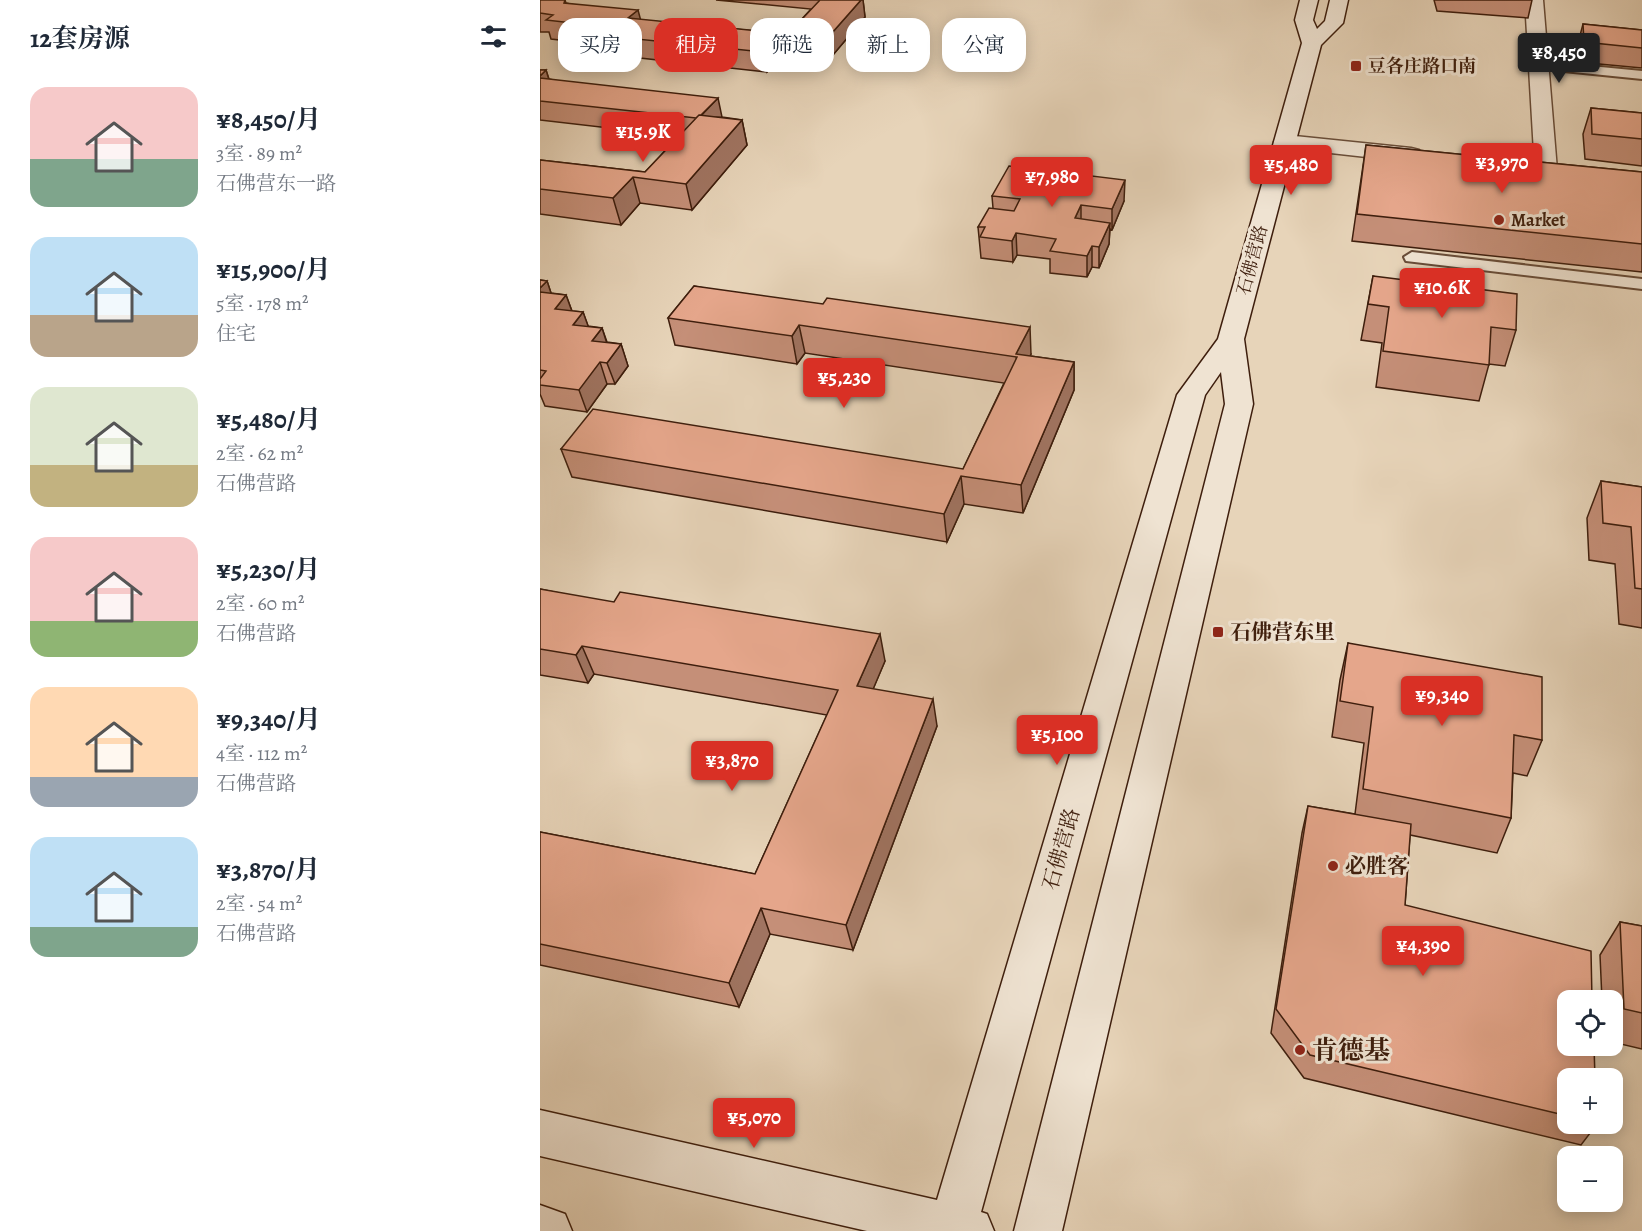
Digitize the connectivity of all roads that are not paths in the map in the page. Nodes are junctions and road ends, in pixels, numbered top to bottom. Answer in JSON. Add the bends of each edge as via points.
{"nodes":[{"id":1,"x":1309,"y":0,"type":"edge"},
{"id":2,"x":1340,"y":0,"type":"edge"},
{"id":3,"x":1534,"y":0,"type":"edge"},
{"id":4,"x":1312,"y":44,"type":"junction"},
{"id":5,"x":1539,"y":65,"type":"junction"},
{"id":6,"x":1642,"y":75,"type":"edge"},
{"id":7,"x":1285,"y":142,"type":"junction"},
{"id":8,"x":1427,"y":157,"type":"edge"},
{"id":9,"x":1522,"y":167,"type":"edge"},
{"id":10,"x":1412,"y":257,"type":"dead end"},
{"id":11,"x":1642,"y":284,"type":"edge"},
{"id":12,"x":1231,"y":339,"type":"junction"},
{"id":13,"x":540,"y":1133,"type":"edge"},
{"id":14,"x":540,"y":1229,"type":"edge"},
{"id":15,"x":958,"y":1230,"type":"edge"},
{"id":16,"x":548,"y":1231,"type":"edge"},
{"id":17,"x":1038,"y":1231,"type":"edge"}],
"edges":[{"from":1,"to":4,"type":"street","name":"石佛营路","via":[[1304,20]]},
{"from":2,"to":4,"type":"street","via":[[1334,23]]},
{"from":3,"to":5,"type":"street"},
{"from":4,"to":7,"type":"street","name":"石佛营路"},
{"from":5,"to":6,"type":"lane"},
{"from":5,"to":9,"type":"street","via":[[1556,171]]},
{"from":7,"to":8,"type":"street"},
{"from":7,"to":12,"type":"street","name":"石佛营路"},
{"from":10,"to":11,"type":"lane"},
{"from":12,"to":15,"type":"street","name":"石佛营路","via":[[1191,395]]},
{"from":12,"to":17,"type":"street","name":"石佛营路","via":[[1239,404]]},
{"from":13,"to":15,"type":"street"},
{"from":14,"to":16,"type":"street"}]}
